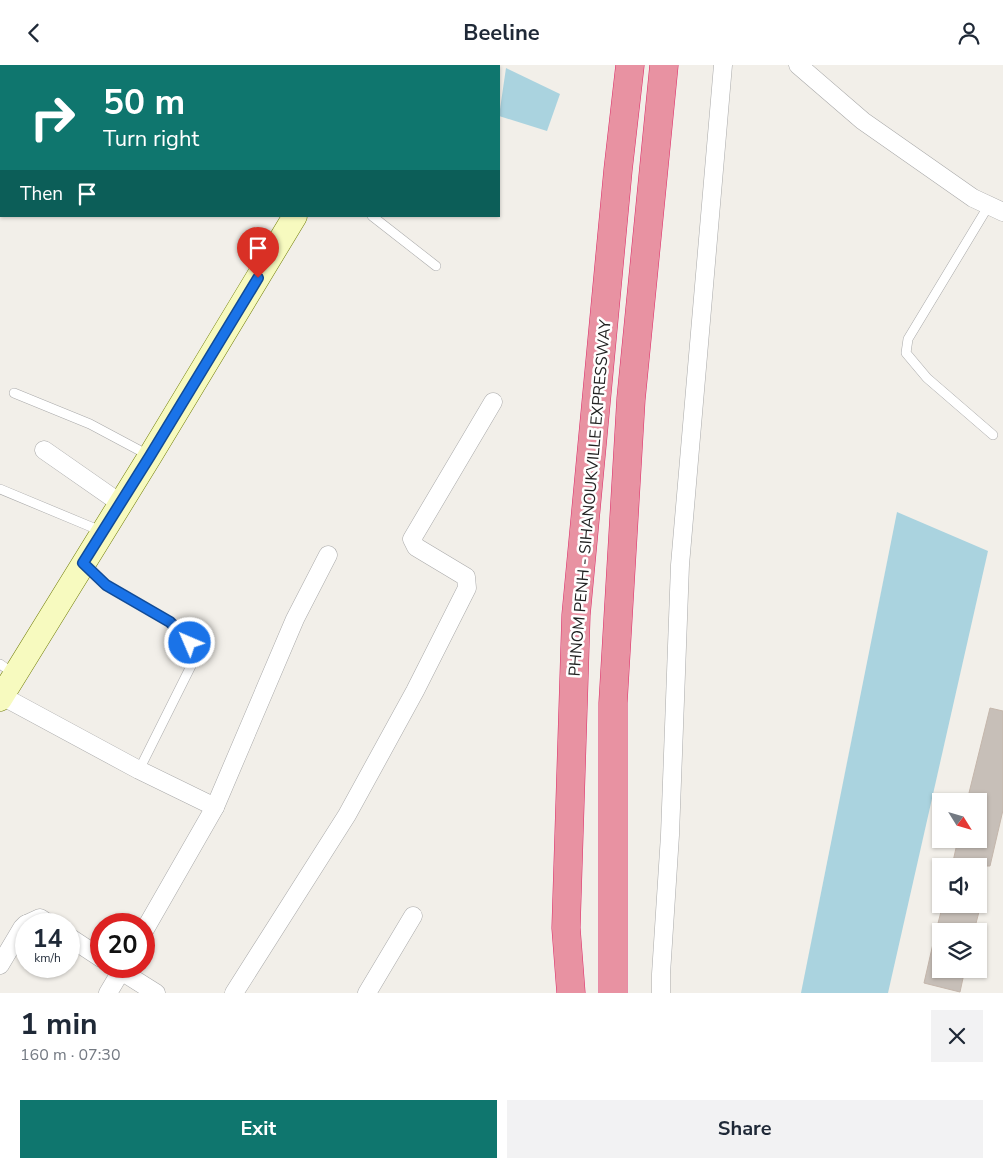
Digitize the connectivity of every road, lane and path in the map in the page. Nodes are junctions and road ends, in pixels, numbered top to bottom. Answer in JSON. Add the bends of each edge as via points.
{"nodes":[{"id":1,"x":630,"y":65,"type":"edge"},
{"id":2,"x":664,"y":65,"type":"edge"},
{"id":3,"x":723,"y":65,"type":"edge"},
{"id":4,"x":798,"y":65,"type":"edge"},
{"id":5,"x":996,"y":209,"type":"edge"},
{"id":6,"x":294,"y":217,"type":"edge"},
{"id":7,"x":373,"y":217,"type":"edge"},
{"id":8,"x":436,"y":266,"type":"dead end"},
{"id":9,"x":14,"y":393,"type":"dead end"},
{"id":10,"x":493,"y":402,"type":"dead end"},
{"id":11,"x":993,"y":435,"type":"dead end"},
{"id":12,"x":44,"y":450,"type":"dead end"},
{"id":13,"x":150,"y":456,"type":"junction"},
{"id":14,"x":0,"y":489,"type":"edge"},
{"id":15,"x":120,"y":503,"type":"junction"},
{"id":16,"x":103,"y":531,"type":"junction"},
{"id":17,"x":328,"y":555,"type":"dead end"},
{"id":18,"x":83,"y":563,"type":"junction"},
{"id":19,"x":7,"y":669,"type":"edge"},
{"id":20,"x":1,"y":697,"type":"edge"},
{"id":21,"x":139,"y":770,"type":"junction"},
{"id":22,"x":215,"y":807,"type":"junction"},
{"id":23,"x":154,"y":913,"type":"edge"},
{"id":24,"x":413,"y":916,"type":"dead end"},
{"id":25,"x":15,"y":940,"type":"edge"},
{"id":26,"x":0,"y":965,"type":"edge"},
{"id":27,"x":115,"y":978,"type":"edge"},
{"id":28,"x":134,"y":978,"type":"edge"},
{"id":29,"x":108,"y":993,"type":"edge"},
{"id":30,"x":156,"y":993,"type":"edge"},
{"id":31,"x":234,"y":993,"type":"edge"},
{"id":32,"x":367,"y":993,"type":"edge"},
{"id":33,"x":571,"y":993,"type":"edge"},
{"id":34,"x":613,"y":993,"type":"edge"},
{"id":35,"x":662,"y":993,"type":"edge"}],
"edges":[{"from":1,"to":33,"type":"highway","name":"PHNOM PENH - SIHANOUKVILLE EXPRESSWAY","via":[[576,615],[566,927]]},
{"from":2,"to":34,"type":"highway","name":"PHNOM PENH - SIHANOUKVILLE EXPRESSWAY","via":[[631,399],[613,703]]},
{"from":3,"to":35,"type":"street","via":[[680,565]]},
{"from":4,"to":5,"type":"street","via":[[863,121],[973,198]]},
{"from":5,"to":11,"type":"lane","via":[[908,339],[906,353],[927,378]]},
{"from":6,"to":13,"type":"street"},
{"from":7,"to":8,"type":"lane"},
{"from":9,"to":13,"type":"lane","via":[[90,423]]},
{"from":10,"to":31,"type":"street","via":[[412,539],[416,547],[466,577],[467,587],[347,815]]},
{"from":12,"to":15,"type":"street"},
{"from":13,"to":15,"type":"street"},
{"from":14,"to":16,"type":"lane"},
{"from":15,"to":16,"type":"street"},
{"from":16,"to":18,"type":"street"},
{"from":17,"to":22,"type":"street","via":[[295,619]]},
{"from":18,"to":19,"type":"street"},
{"from":18,"to":21,"type":"lane","via":[[106,585],[170,622],[190,643],[192,664]]},
{"from":19,"to":20,"type":"street"},
{"from":20,"to":21,"type":"street"},
{"from":21,"to":22,"type":"street"},
{"from":22,"to":23,"type":"street"},
{"from":24,"to":32,"type":"street"},
{"from":25,"to":26,"type":"street"},
{"from":27,"to":29,"type":"street"},
{"from":28,"to":30,"type":"street"}]}
